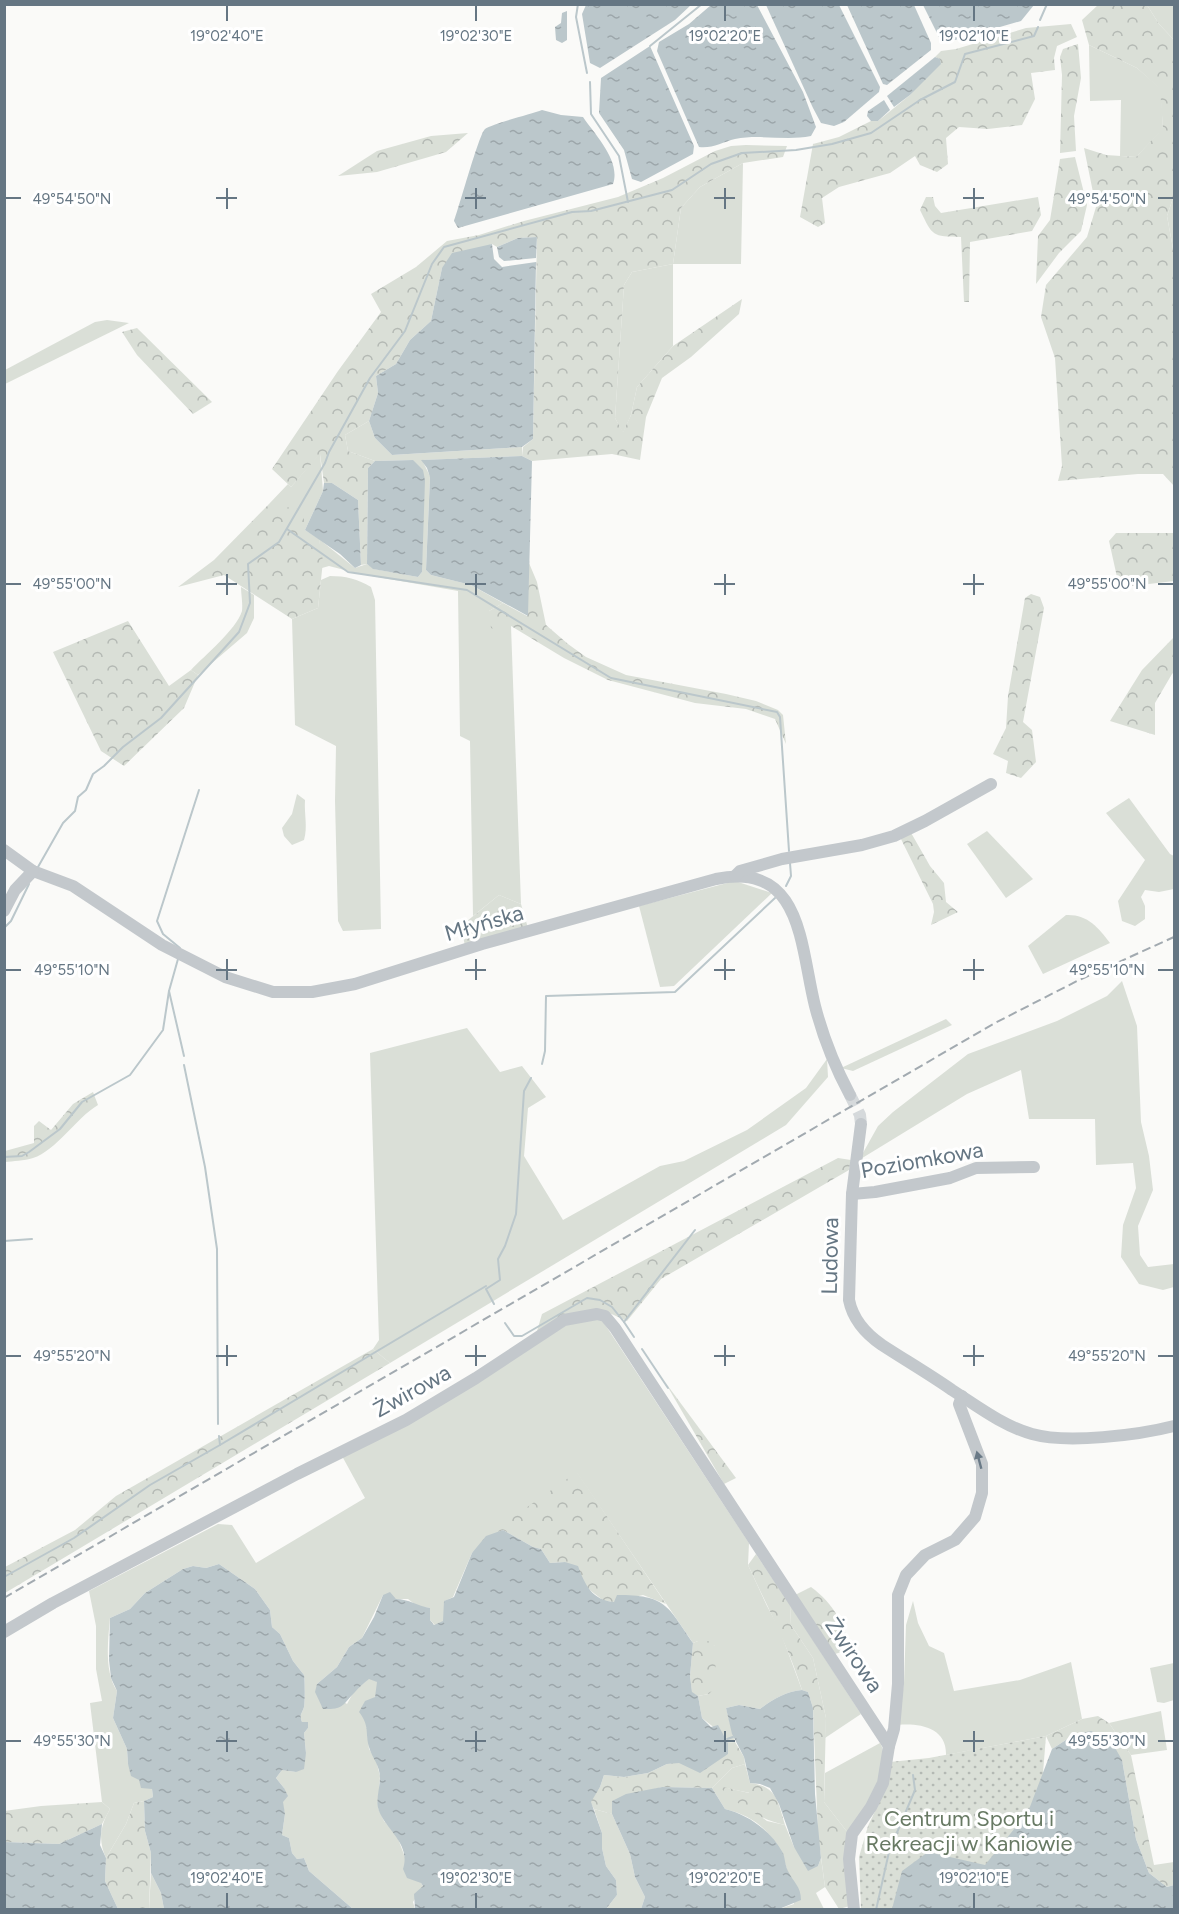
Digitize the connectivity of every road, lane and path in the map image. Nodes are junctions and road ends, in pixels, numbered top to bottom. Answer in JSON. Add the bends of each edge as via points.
{"nodes":[{"id":1,"x":991,"y":784,"type":"dead end"},
{"id":2,"x":4,"y":850,"type":"edge"},
{"id":3,"x":33,"y":871,"type":"junction"},
{"id":4,"x":734,"y":876,"type":"junction"},
{"id":5,"x":4,"y":911,"type":"edge"},
{"id":6,"x":850,"y":1095,"type":"tunnel mouth"},
{"id":7,"x":861,"y":1124,"type":"tunnel mouth"},
{"id":8,"x":1034,"y":1167,"type":"dead end"},
{"id":9,"x":852,"y":1194,"type":"junction"},
{"id":10,"x":962,"y":1396,"type":"junction"},
{"id":11,"x":1174,"y":1426,"type":"edge"},
{"id":12,"x":4,"y":1632,"type":"edge"},
{"id":13,"x":889,"y":1746,"type":"junction"},
{"id":14,"x":854,"y":1910,"type":"edge"}],
"edges":[{"from":1,"to":4,"type":"street","name":"Młyńska","via":[[894,836],[782,860]]},
{"from":2,"to":3,"type":"street","name":"Młyńska"},
{"from":3,"to":4,"type":"street","name":"Młyńska","via":[[73,886],[183,956],[225,977],[273,992],[312,992],[355,984],[482,944]]},
{"from":3,"to":5,"type":"street","via":[[15,890]]},
{"from":4,"to":6,"type":"street","via":[[771,885],[788,901],[820,1022]]},
{"from":7,"to":9,"type":"street","name":"Ludowa"},
{"from":8,"to":9,"type":"street","name":"Poziomkowa","via":[[976,1168],[950,1178]]},
{"from":9,"to":10,"type":"street","name":"Ludowa","via":[[849,1300],[854,1317],[874,1339]]},
{"from":10,"to":11,"type":"street","name":"Ludowa","via":[[1015,1428],[1046,1437],[1136,1434]]},
{"from":13,"to":10,"type":"street","one_way":true,"via":[[898,1684],[898,1595],[906,1575],[925,1555],[955,1540],[975,1517],[982,1493],[982,1464],[959,1404]]},
{"from":12,"to":13,"type":"street","name":"Żwirowa","via":[[406,1420],[564,1320],[597,1314],[605,1316],[615,1328]]},
{"from":13,"to":14,"type":"street","via":[[884,1783],[852,1834],[849,1859]]}]}
